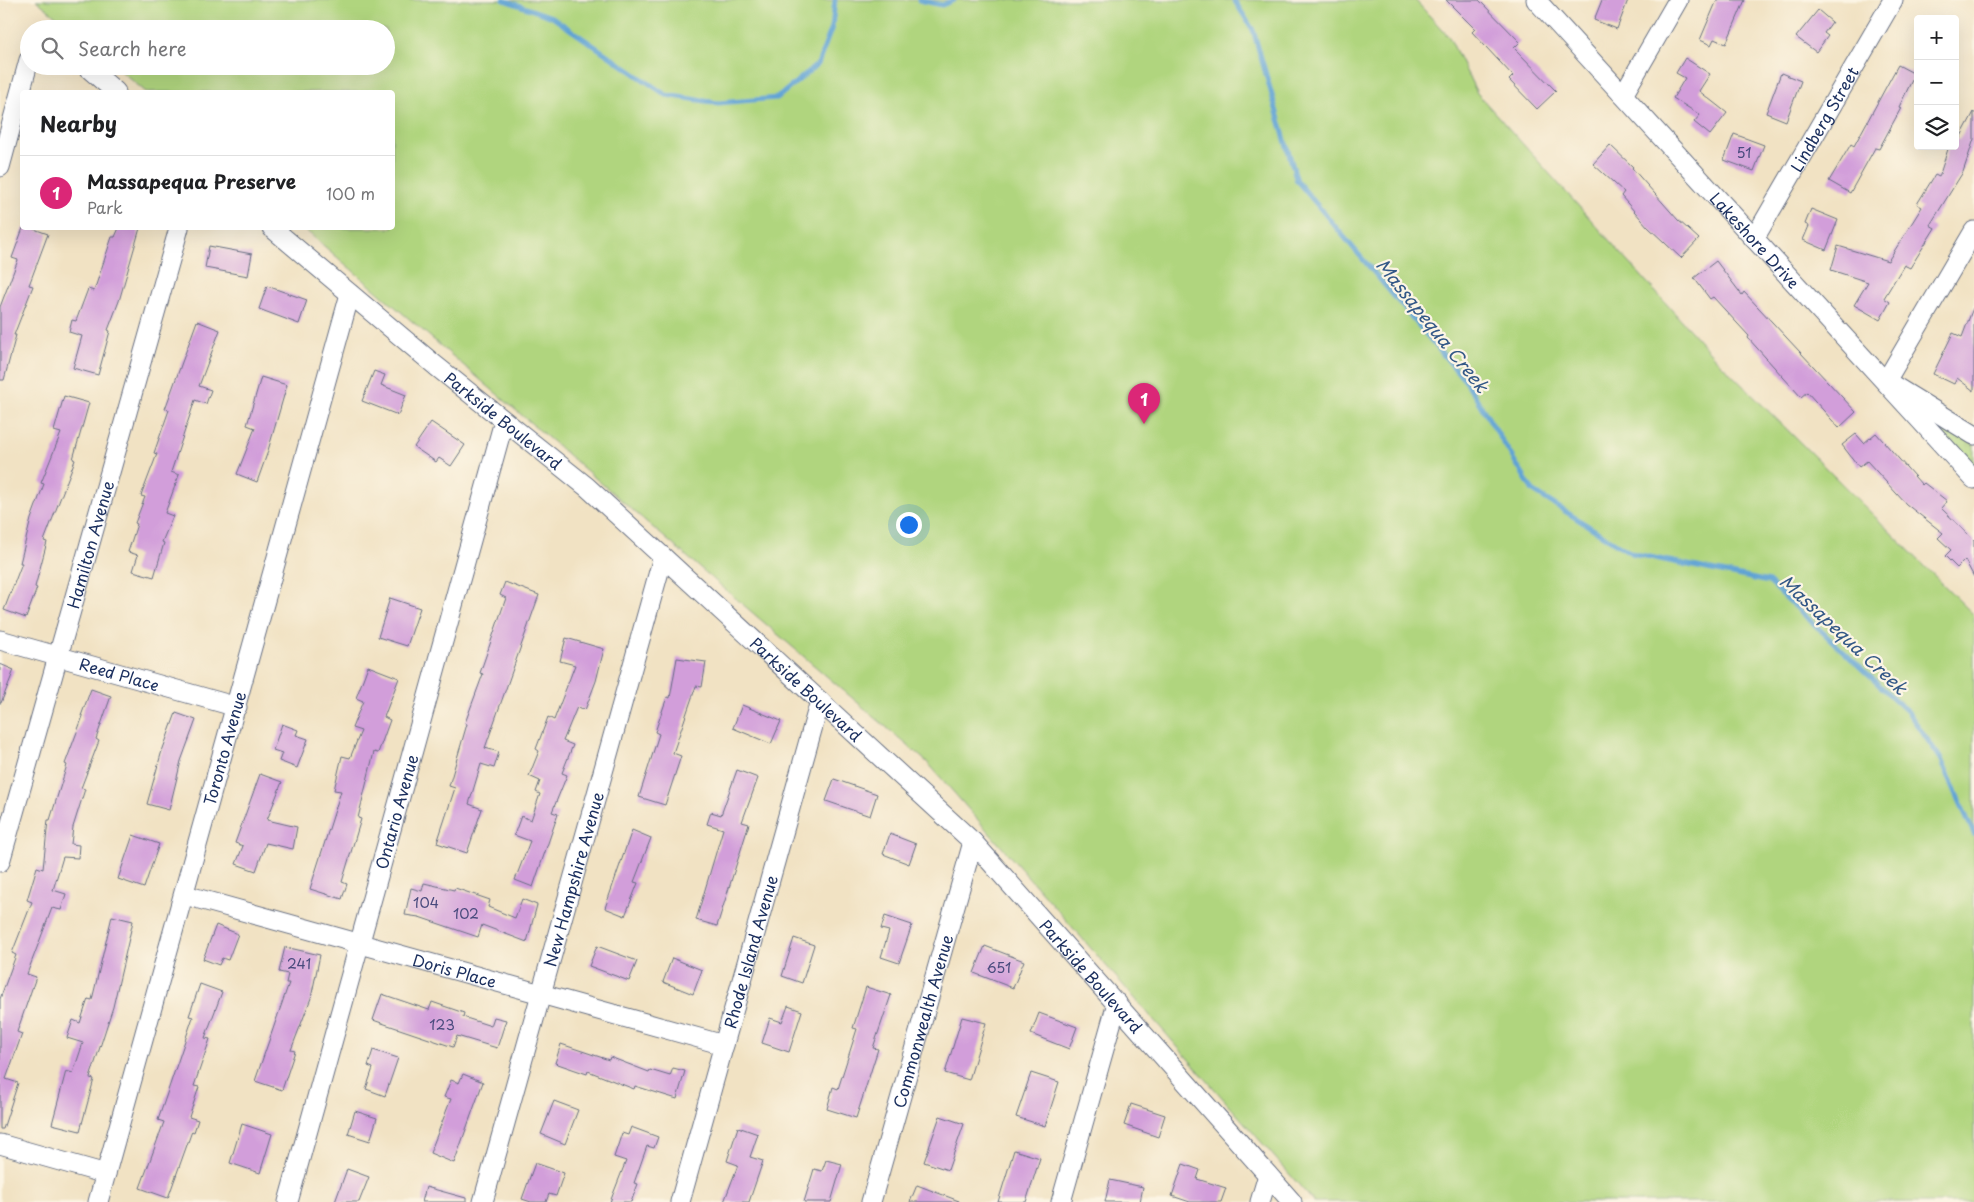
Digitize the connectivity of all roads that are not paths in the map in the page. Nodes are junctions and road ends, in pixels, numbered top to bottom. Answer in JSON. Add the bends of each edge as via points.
{"nodes":[{"id":1,"x":1536,"y":0,"type":"edge"},
{"id":2,"x":1678,"y":0,"type":"edge"},
{"id":3,"x":1893,"y":0,"type":"edge"},
{"id":4,"x":25,"y":75,"type":"edge"},
{"id":5,"x":96,"y":75,"type":"edge"},
{"id":6,"x":21,"y":90,"type":"edge"},
{"id":7,"x":114,"y":90,"type":"edge"},
{"id":8,"x":20,"y":93,"type":"edge"},
{"id":9,"x":1623,"y":95,"type":"junction"},
{"id":10,"x":0,"y":167,"type":"edge"},
{"id":11,"x":178,"y":230,"type":"edge"},
{"id":12,"x":274,"y":230,"type":"edge"},
{"id":13,"x":1974,"y":231,"type":"edge"},
{"id":14,"x":1754,"y":239,"type":"junction"},
{"id":15,"x":350,"y":294,"type":"junction"},
{"id":16,"x":1886,"y":381,"type":"junction"},
{"id":17,"x":504,"y":421,"type":"junction"},
{"id":18,"x":1974,"y":435,"type":"edge"},
{"id":19,"x":1974,"y":479,"type":"edge"},
{"id":20,"x":663,"y":557,"type":"junction"},
{"id":21,"x":0,"y":640,"type":"edge"},
{"id":22,"x":58,"y":656,"type":"junction"},
{"id":23,"x":820,"y":701,"type":"junction"},
{"id":24,"x":237,"y":706,"type":"junction"},
{"id":25,"x":973,"y":842,"type":"junction"},
{"id":26,"x":0,"y":862,"type":"edge"},
{"id":27,"x":185,"y":896,"type":"junction"},
{"id":28,"x":359,"y":944,"type":"junction"},
{"id":29,"x":541,"y":994,"type":"junction"},
{"id":30,"x":1117,"y":1003,"type":"junction"},
{"id":31,"x":724,"y":1045,"type":"junction"},
{"id":32,"x":0,"y":1144,"type":"edge"},
{"id":33,"x":106,"y":1174,"type":"junction"},
{"id":34,"x":1268,"y":1174,"type":"junction"},
{"id":35,"x":98,"y":1202,"type":"edge"},
{"id":36,"x":288,"y":1202,"type":"edge"},
{"id":37,"x":483,"y":1202,"type":"edge"},
{"id":38,"x":680,"y":1202,"type":"edge"},
{"id":39,"x":871,"y":1202,"type":"edge"},
{"id":40,"x":1061,"y":1202,"type":"edge"},
{"id":41,"x":1260,"y":1202,"type":"edge"},
{"id":42,"x":1292,"y":1202,"type":"edge"}],
"edges":[{"from":1,"to":9,"type":"street","name":"Lakeshore Drive"},
{"from":2,"to":9,"type":"street"},
{"from":3,"to":14,"type":"street","name":"Lindberg Street"},
{"from":4,"to":6,"type":"street"},
{"from":5,"to":7,"type":"street"},
{"from":8,"to":10,"type":"street"},
{"from":9,"to":14,"type":"street","name":"Lakeshore Drive"},
{"from":11,"to":22,"type":"street","name":"Hamilton Avenue"},
{"from":12,"to":15,"type":"street","name":"Parkside Boulevard"},
{"from":13,"to":16,"type":"street"},
{"from":14,"to":16,"type":"street","name":"Lakeshore Drive"},
{"from":15,"to":17,"type":"street","name":"Parkside Boulevard"},
{"from":15,"to":24,"type":"street","name":"Toronto Avenue"},
{"from":16,"to":18,"type":"street"},
{"from":16,"to":19,"type":"street","name":"Lakeshore Drive"},
{"from":17,"to":20,"type":"street","name":"Parkside Boulevard","via":[[587,487]]},
{"from":17,"to":28,"type":"street","name":"Ontario Avenue"},
{"from":20,"to":23,"type":"street","name":"Parkside Boulevard"},
{"from":20,"to":29,"type":"street","name":"New Hampshire Avenue"},
{"from":21,"to":22,"type":"street","name":"Reed Place"},
{"from":22,"to":24,"type":"street","name":"Reed Place"},
{"from":22,"to":26,"type":"street","name":"Hamilton Avenue"},
{"from":23,"to":25,"type":"street","name":"Parkside Boulevard"},
{"from":23,"to":31,"type":"street","name":"Rhode Island Avenue"},
{"from":24,"to":27,"type":"street","name":"Toronto Avenue"},
{"from":25,"to":30,"type":"street","name":"Parkside Boulevard"},
{"from":25,"to":39,"type":"street","name":"Commonwealth Avenue"},
{"from":27,"to":28,"type":"street","name":"Doris Place"},
{"from":27,"to":33,"type":"street","name":"Toronto Avenue"},
{"from":28,"to":29,"type":"street","name":"Doris Place"},
{"from":28,"to":36,"type":"street","name":"Ontario Avenue"},
{"from":29,"to":31,"type":"street","name":"Doris Place"},
{"from":29,"to":37,"type":"street","name":"New Hampshire Avenue"},
{"from":30,"to":34,"type":"street","name":"Parkside Boulevard"},
{"from":30,"to":40,"type":"street"},
{"from":31,"to":38,"type":"street","name":"Rhode Island Avenue"},
{"from":32,"to":33,"type":"street"},
{"from":33,"to":35,"type":"street","name":"Toronto Avenue"},
{"from":34,"to":41,"type":"street"},
{"from":34,"to":42,"type":"street","name":"Parkside Boulevard"}]}
